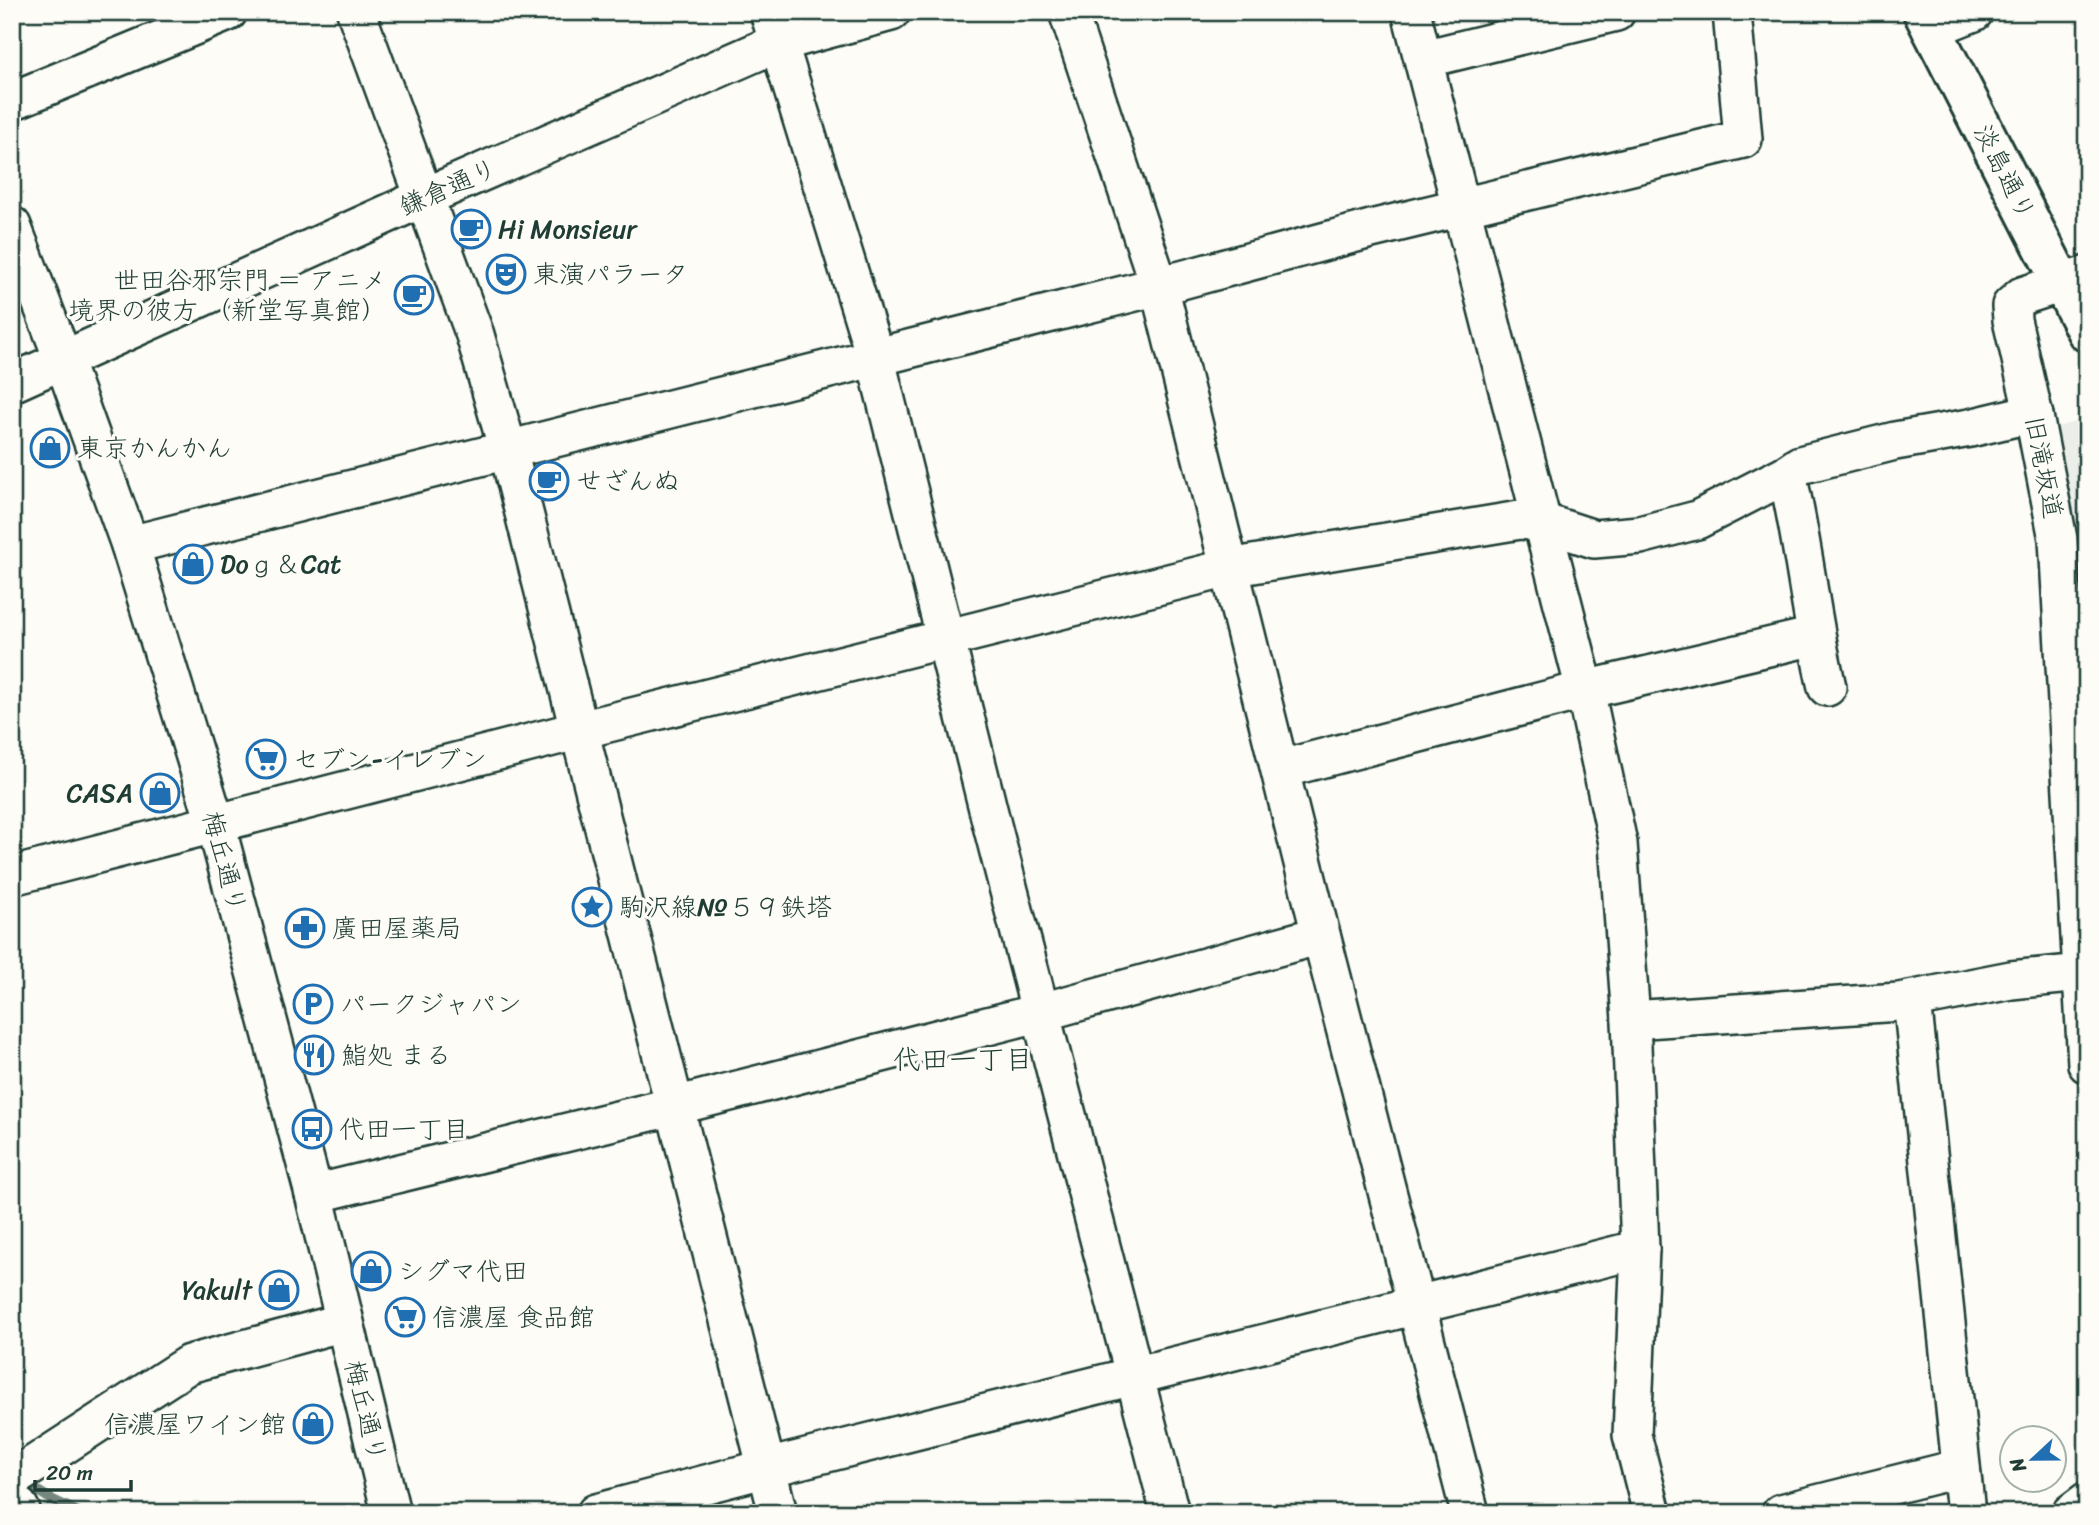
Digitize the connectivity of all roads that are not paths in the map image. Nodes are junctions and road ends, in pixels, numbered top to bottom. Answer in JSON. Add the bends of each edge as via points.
{"nodes":[{"id":1,"x":228,"y":12,"type":"edge"},
{"id":2,"x":356,"y":12,"type":"edge"},
{"id":3,"x":891,"y":12,"type":"edge"},
{"id":4,"x":1068,"y":12,"type":"edge"},
{"id":5,"x":1412,"y":12,"type":"edge"},
{"id":6,"x":1616,"y":12,"type":"edge"},
{"id":7,"x":1732,"y":12,"type":"edge"},
{"id":8,"x":1974,"y":12,"type":"edge"},
{"id":9,"x":1927,"y":21,"type":"edge"},
{"id":10,"x":773,"y":27,"type":"edge"},
{"id":11,"x":1423,"y":60,"type":"junction"},
{"id":12,"x":12,"y":101,"type":"edge"},
{"id":13,"x":425,"y":197,"type":"junction"},
{"id":14,"x":1461,"y":208,"type":"junction"},
{"id":15,"x":12,"y":226,"type":"edge"},
{"id":16,"x":2074,"y":278,"type":"edge"},
{"id":17,"x":1159,"y":286,"type":"junction"},
{"id":18,"x":2087,"y":332,"type":"edge"},
{"id":19,"x":875,"y":356,"type":"junction"},
{"id":20,"x":63,"y":359,"type":"junction"},
{"id":21,"x":12,"y":383,"type":"edge"},
{"id":22,"x":2034,"y":416,"type":"junction"},
{"id":23,"x":508,"y":450,"type":"junction"},
{"id":24,"x":1787,"y":474,"type":"junction"},
{"id":25,"x":1542,"y":522,"type":"junction"},
{"id":26,"x":130,"y":545,"type":"junction"},
{"id":27,"x":1229,"y":568,"type":"junction"},
{"id":28,"x":1815,"y":636,"type":"junction"},
{"id":29,"x":946,"y":638,"type":"junction"},
{"id":30,"x":1826,"y":687,"type":"dead end"},
{"id":31,"x":1586,"y":690,"type":"junction"},
{"id":32,"x":580,"y":730,"type":"junction"},
{"id":33,"x":1281,"y":769,"type":"junction"},
{"id":34,"x":2079,"y":777,"type":"edge"},
{"id":35,"x":216,"y":825,"type":"junction"},
{"id":36,"x":12,"y":876,"type":"edge"},
{"id":37,"x":1321,"y":935,"type":"junction"},
{"id":38,"x":2084,"y":982,"type":"edge"},
{"id":39,"x":1912,"y":1000,"type":"junction"},
{"id":40,"x":1042,"y":1012,"type":"junction"},
{"id":41,"x":1631,"y":1020,"type":"junction"},
{"id":42,"x":2087,"y":1064,"type":"edge"},
{"id":43,"x":675,"y":1106,"type":"junction"},
{"id":44,"x":314,"y":1194,"type":"junction"},
{"id":45,"x":1640,"y":1249,"type":"junction"},
{"id":46,"x":1417,"y":1306,"type":"junction"},
{"id":47,"x":344,"y":1322,"type":"junction"},
{"id":48,"x":1135,"y":1376,"type":"junction"},
{"id":49,"x":767,"y":1468,"type":"junction"},
{"id":50,"x":1961,"y":1468,"type":"junction"},
{"id":51,"x":16,"y":1485,"type":"edge"},
{"id":52,"x":2087,"y":1501,"type":"edge"},
{"id":53,"x":22,"y":1513,"type":"edge"},
{"id":54,"x":391,"y":1513,"type":"edge"},
{"id":55,"x":596,"y":1513,"type":"edge"},
{"id":56,"x":778,"y":1513,"type":"edge"},
{"id":57,"x":1170,"y":1513,"type":"edge"},
{"id":58,"x":1470,"y":1513,"type":"edge"},
{"id":59,"x":1652,"y":1513,"type":"edge"},
{"id":60,"x":1781,"y":1513,"type":"edge"},
{"id":61,"x":1966,"y":1513,"type":"edge"},
{"id":62,"x":2071,"y":1513,"type":"edge"}],
"edges":[{"from":1,"to":12,"type":"street"},
{"from":2,"to":13,"type":"street"},
{"from":3,"to":10,"type":"street","name":"鎌倉通り"},
{"from":4,"to":17,"type":"street"},
{"from":5,"to":11,"type":"street"},
{"from":6,"to":11,"type":"street"},
{"from":7,"to":14,"type":"street","via":[[1743,139]]},
{"from":8,"to":9,"type":"street"},
{"from":9,"to":16,"type":"main road","name":"淡島通り"},
{"from":10,"to":13,"type":"street","name":"鎌倉通り"},
{"from":10,"to":19,"type":"street"},
{"from":11,"to":14,"type":"street"},
{"from":13,"to":20,"type":"street","name":"鎌倉通り"},
{"from":13,"to":23,"type":"street","via":[[475,335]]},
{"from":14,"to":17,"type":"street"},
{"from":14,"to":25,"type":"street"},
{"from":15,"to":20,"type":"street","name":"梅丘通り"},
{"from":16,"to":18,"type":"main road","name":"淡島通り"},
{"from":16,"to":22,"type":"street","name":"旧滝坂道","via":[[2022,296],[2011,306]]},
{"from":17,"to":19,"type":"street"},
{"from":17,"to":27,"type":"street"},
{"from":19,"to":23,"type":"street"},
{"from":19,"to":29,"type":"street"},
{"from":20,"to":21,"type":"street","name":"鎌倉通り"},
{"from":20,"to":26,"type":"street","name":"梅丘通り"},
{"from":22,"to":24,"type":"street","via":[[1895,440],[1800,465]]},
{"from":22,"to":34,"type":"street","name":"旧滝坂道","via":[[2058,539]]},
{"from":23,"to":26,"type":"street"},
{"from":23,"to":32,"type":"street"},
{"from":24,"to":25,"type":"street","via":[[1697,520],[1640,535],[1594,539]]},
{"from":24,"to":28,"type":"street"},
{"from":25,"to":27,"type":"street","via":[[1520,520]]},
{"from":25,"to":31,"type":"street"},
{"from":26,"to":35,"type":"street","name":"梅丘通り"},
{"from":27,"to":29,"type":"street"},
{"from":27,"to":33,"type":"street"},
{"from":28,"to":30,"type":"street"},
{"from":28,"to":31,"type":"street"},
{"from":29,"to":32,"type":"street"},
{"from":29,"to":40,"type":"street"},
{"from":31,"to":33,"type":"street"},
{"from":31,"to":41,"type":"street","via":[[1618,843]]},
{"from":32,"to":35,"type":"street"},
{"from":32,"to":43,"type":"street"},
{"from":33,"to":37,"type":"street"},
{"from":34,"to":38,"type":"street","name":"旧滝坂道"},
{"from":35,"to":36,"type":"street"},
{"from":35,"to":44,"type":"street","name":"梅丘通り"},
{"from":37,"to":40,"type":"street"},
{"from":37,"to":46,"type":"street"},
{"from":38,"to":39,"type":"street","via":[[2011,980]]},
{"from":38,"to":42,"type":"street","name":"旧滝坂道"},
{"from":39,"to":41,"type":"street"},
{"from":39,"to":50,"type":"street"},
{"from":40,"to":43,"type":"street"},
{"from":40,"to":48,"type":"street"},
{"from":41,"to":45,"type":"street"},
{"from":43,"to":44,"type":"street"},
{"from":43,"to":49,"type":"street"},
{"from":44,"to":47,"type":"street","name":"梅丘通り"},
{"from":45,"to":46,"type":"street"},
{"from":45,"to":59,"type":"street","via":[[1632,1435]]},
{"from":46,"to":48,"type":"street"},
{"from":46,"to":58,"type":"street"},
{"from":47,"to":51,"type":"street","via":[[189,1364]]},
{"from":47,"to":54,"type":"street","name":"梅丘通り"},
{"from":48,"to":49,"type":"street"},
{"from":48,"to":57,"type":"street"},
{"from":49,"to":55,"type":"street"},
{"from":49,"to":56,"type":"street"},
{"from":50,"to":60,"type":"street"},
{"from":50,"to":61,"type":"street"},
{"from":51,"to":53,"type":"street"},
{"from":52,"to":62,"type":"street"}]}
